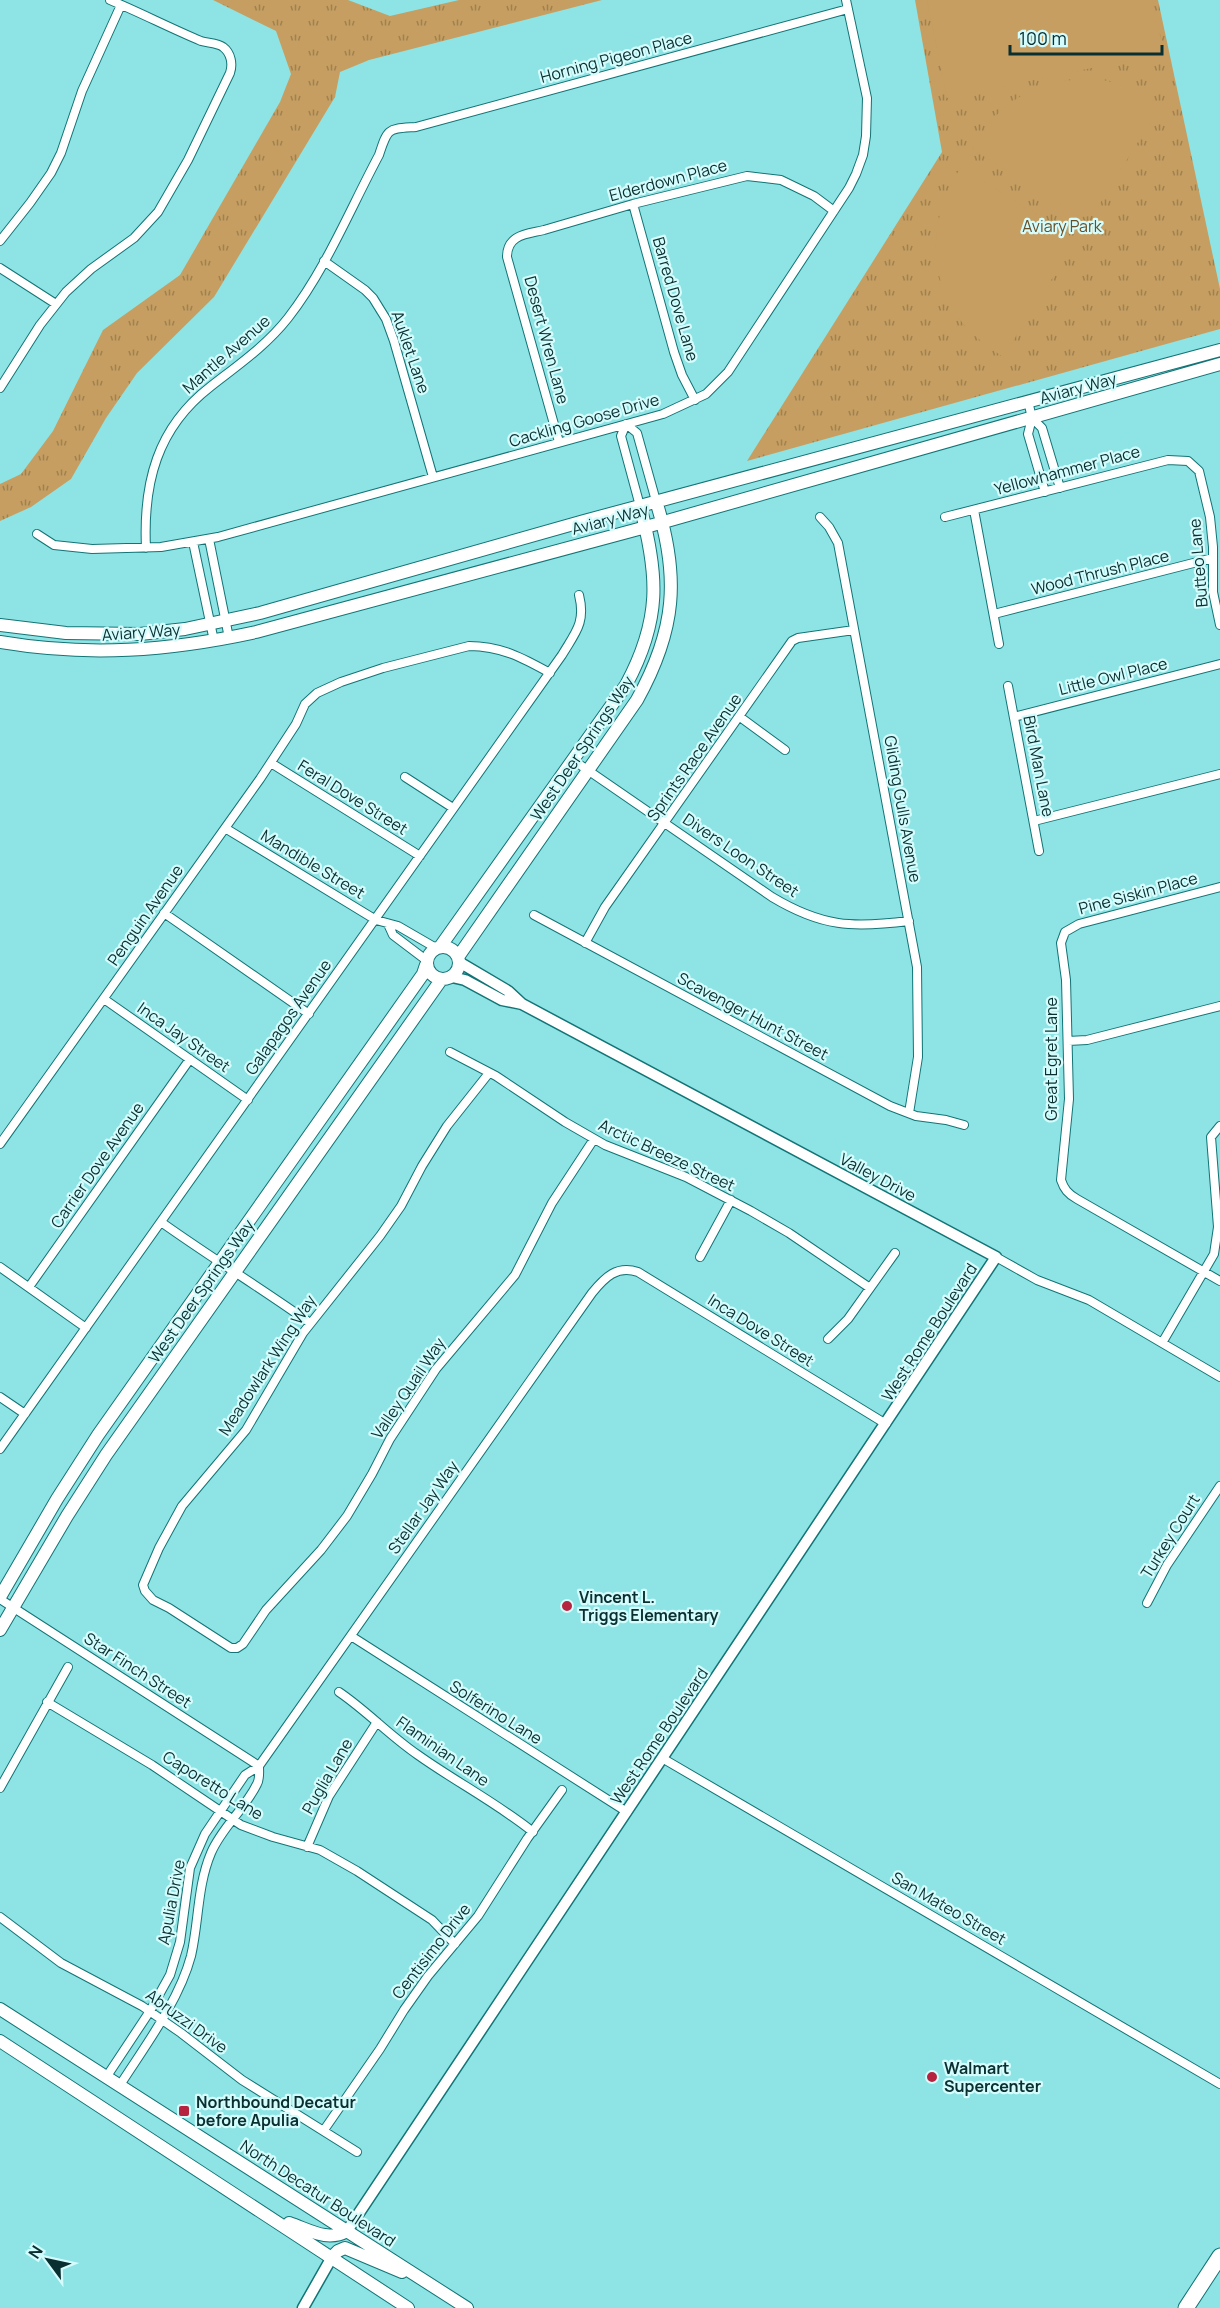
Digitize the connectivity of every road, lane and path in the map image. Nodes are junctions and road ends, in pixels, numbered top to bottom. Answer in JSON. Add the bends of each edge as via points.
{"nodes":[{"id":1,"x":110,"y":0,"type":"edge"},
{"id":2,"x":121,"y":5,"type":"junction"},
{"id":3,"x":847,"y":5,"type":"edge"},
{"id":4,"x":392,"y":129,"type":"joint"},
{"id":5,"x":633,"y":204,"type":"junction"},
{"id":6,"x":834,"y":211,"type":"junction"},
{"id":7,"x":0,"y":241,"type":"edge"},
{"id":8,"x":510,"y":246,"type":"joint"},
{"id":9,"x":324,"y":261,"type":"junction"},
{"id":10,"x":0,"y":268,"type":"edge"},
{"id":11,"x":56,"y":304,"type":"junction"},
{"id":12,"x":1220,"y":350,"type":"edge"},
{"id":13,"x":1220,"y":364,"type":"edge"},
{"id":14,"x":0,"y":388,"type":"edge"},
{"id":15,"x":694,"y":400,"type":"junction"},
{"id":16,"x":1028,"y":401,"type":"junction"},
{"id":17,"x":1032,"y":418,"type":"junction"},
{"id":18,"x":626,"y":424,"type":"junction"},
{"id":19,"x":559,"y":442,"type":"junction"},
{"id":20,"x":1195,"y":465,"type":"joint"},
{"id":21,"x":433,"y":477,"type":"junction"},
{"id":22,"x":1060,"y":488,"type":"junction"},
{"id":23,"x":1045,"y":492,"type":"junction"},
{"id":24,"x":656,"y":501,"type":"junction"},
{"id":25,"x":640,"y":506,"type":"junction"},
{"id":26,"x":974,"y":510,"type":"junction"},
{"id":27,"x":945,"y":517,"type":"dead end"},
{"id":28,"x":820,"y":518,"type":"dead end"},
{"id":29,"x":662,"y":522,"type":"junction"},
{"id":30,"x":646,"y":527,"type":"junction"},
{"id":31,"x":37,"y":534,"type":"dead end"},
{"id":32,"x":208,"y":539,"type":"junction"},
{"id":33,"x":193,"y":542,"type":"junction"},
{"id":34,"x":146,"y":548,"type":"junction"},
{"id":35,"x":1213,"y":558,"type":"junction"},
{"id":36,"x":579,"y":595,"type":"dead end"},
{"id":37,"x":994,"y":614,"type":"junction"},
{"id":38,"x":225,"y":621,"type":"junction"},
{"id":39,"x":209,"y":624,"type":"junction"},
{"id":40,"x":0,"y":625,"type":"edge"},
{"id":41,"x":1220,"y":625,"type":"edge"},
{"id":42,"x":854,"y":630,"type":"junction"},
{"id":43,"x":229,"y":638,"type":"junction"},
{"id":44,"x":214,"y":641,"type":"junction"},
{"id":45,"x":0,"y":642,"type":"edge"},
{"id":46,"x":999,"y":644,"type":"dead end"},
{"id":47,"x":1220,"y":664,"type":"edge"},
{"id":48,"x":550,"y":673,"type":"junction"},
{"id":49,"x":1008,"y":686,"type":"dead end"},
{"id":50,"x":740,"y":717,"type":"junction"},
{"id":51,"x":1014,"y":717,"type":"junction"},
{"id":52,"x":785,"y":750,"type":"dead end"},
{"id":53,"x":573,"y":760,"type":"junction"},
{"id":54,"x":271,"y":763,"type":"junction"},
{"id":55,"x":588,"y":770,"type":"junction"},
{"id":56,"x":1220,"y":774,"type":"edge"},
{"id":57,"x":405,"y":777,"type":"dead end"},
{"id":58,"x":453,"y":808,"type":"junction"},
{"id":59,"x":1034,"y":821,"type":"junction"},
{"id":60,"x":666,"y":822,"type":"junction"},
{"id":61,"x":225,"y":828,"type":"junction"},
{"id":62,"x":1039,"y":851,"type":"dead end"},
{"id":63,"x":420,"y":856,"type":"junction"},
{"id":64,"x":1220,"y":887,"type":"edge"},
{"id":65,"x":164,"y":913,"type":"junction"},
{"id":66,"x":534,"y":915,"type":"dead end"},
{"id":67,"x":376,"y":920,"type":"junction"},
{"id":68,"x":909,"y":921,"type":"junction"},
{"id":69,"x":388,"y":924,"type":"junction"},
{"id":70,"x":1065,"y":932,"type":"joint"},
{"id":71,"x":585,"y":943,"type":"junction"},
{"id":72,"x":438,"y":948,"type":"junction"},
{"id":73,"x":458,"y":959,"type":"junction"},
{"id":74,"x":426,"y":963,"type":"junction"},
{"id":75,"x":447,"y":978,"type":"junction"},
{"id":76,"x":104,"y":999,"type":"junction"},
{"id":77,"x":522,"y":1004,"type":"junction"},
{"id":78,"x":1220,"y":1006,"type":"edge"},
{"id":79,"x":309,"y":1014,"type":"junction"},
{"id":80,"x":1068,"y":1041,"type":"junction"},
{"id":81,"x":450,"y":1052,"type":"dead end"},
{"id":82,"x":190,"y":1059,"type":"junction"},
{"id":83,"x":489,"y":1072,"type":"junction"},
{"id":84,"x":248,"y":1100,"type":"junction"},
{"id":85,"x":909,"y":1113,"type":"junction"},
{"id":86,"x":964,"y":1125,"type":"dead end"},
{"id":87,"x":1218,"y":1128,"type":"edge"},
{"id":88,"x":594,"y":1139,"type":"junction"},
{"id":89,"x":0,"y":1144,"type":"edge"},
{"id":90,"x":731,"y":1200,"type":"junction"},
{"id":91,"x":161,"y":1222,"type":"junction"},
{"id":92,"x":895,"y":1252,"type":"dead end"},
{"id":93,"x":700,"y":1257,"type":"dead end"},
{"id":94,"x":996,"y":1257,"type":"junction"},
{"id":95,"x":0,"y":1267,"type":"edge"},
{"id":96,"x":227,"y":1268,"type":"junction"},
{"id":97,"x":617,"y":1271,"type":"joint"},
{"id":98,"x":1204,"y":1272,"type":"junction"},
{"id":99,"x":1220,"y":1281,"type":"edge"},
{"id":100,"x":29,"y":1287,"type":"junction"},
{"id":101,"x":870,"y":1288,"type":"junction"},
{"id":102,"x":310,"y":1323,"type":"junction"},
{"id":103,"x":86,"y":1328,"type":"junction"},
{"id":104,"x":828,"y":1339,"type":"dead end"},
{"id":105,"x":1162,"y":1343,"type":"junction"},
{"id":106,"x":1220,"y":1377,"type":"edge"},
{"id":107,"x":0,"y":1396,"type":"edge"},
{"id":108,"x":25,"y":1414,"type":"junction"},
{"id":109,"x":886,"y":1424,"type":"junction"},
{"id":110,"x":0,"y":1449,"type":"edge"},
{"id":111,"x":1220,"y":1486,"type":"edge"},
{"id":112,"x":144,"y":1591,"type":"joint"},
{"id":113,"x":0,"y":1598,"type":"edge"},
{"id":114,"x":1148,"y":1603,"type":"dead end"},
{"id":115,"x":13,"y":1607,"type":"junction"},
{"id":116,"x":0,"y":1630,"type":"edge"},
{"id":117,"x":351,"y":1636,"type":"junction"},
{"id":118,"x":68,"y":1667,"type":"dead end"},
{"id":119,"x":339,"y":1692,"type":"dead end"},
{"id":120,"x":47,"y":1702,"type":"junction"},
{"id":121,"x":376,"y":1722,"type":"junction"},
{"id":122,"x":662,"y":1758,"type":"junction"},
{"id":123,"x":259,"y":1766,"type":"junction"},
{"id":124,"x":0,"y":1788,"type":"edge"},
{"id":125,"x":562,"y":1790,"type":"dead end"},
{"id":126,"x":220,"y":1810,"type":"junction"},
{"id":127,"x":627,"y":1812,"type":"junction"},
{"id":128,"x":233,"y":1819,"type":"junction"},
{"id":129,"x":533,"y":1832,"type":"junction"},
{"id":130,"x":307,"y":1847,"type":"junction"},
{"id":131,"x":0,"y":1917,"type":"edge"},
{"id":132,"x":455,"y":1944,"type":"junction"},
{"id":133,"x":0,"y":2009,"type":"edge"},
{"id":134,"x":150,"y":2011,"type":"junction"},
{"id":135,"x":161,"y":2019,"type":"junction"},
{"id":136,"x":0,"y":2042,"type":"edge"},
{"id":137,"x":107,"y":2076,"type":"junction"},
{"id":138,"x":1220,"y":2084,"type":"edge"},
{"id":139,"x":120,"y":2085,"type":"junction"},
{"id":140,"x":324,"y":2130,"type":"junction"},
{"id":141,"x":357,"y":2152,"type":"dead end"},
{"id":142,"x":270,"y":2217,"type":"junction"},
{"id":143,"x":347,"y":2231,"type":"junction"},
{"id":144,"x":1220,"y":2256,"type":"edge"},
{"id":145,"x":332,"y":2258,"type":"junction"},
{"id":146,"x":423,"y":2280,"type":"junction"},
{"id":147,"x":303,"y":2308,"type":"edge"},
{"id":148,"x":408,"y":2308,"type":"edge"},
{"id":149,"x":467,"y":2308,"type":"edge"},
{"id":150,"x":1186,"y":2308,"type":"edge"}],
"edges":[{"from":1,"to":2,"type":"street"},
{"from":2,"to":7,"type":"street","via":[[82,91],[61,153],[30,203]]},
{"from":2,"to":11,"type":"street","via":[[201,41],[221,45],[232,66],[188,160],[158,212],[134,238],[91,269]]},
{"from":3,"to":4,"type":"street","name":"Horning Pigeon Place","via":[[417,127]]},
{"from":3,"to":6,"type":"street","name":"Cackling Goose Drive","via":[[867,98],[866,136],[856,174]]},
{"from":4,"to":9,"type":"street","name":"Mantle Avenue"},
{"from":5,"to":6,"type":"street","name":"Elderdown Place","via":[[747,176],[781,180]]},
{"from":5,"to":8,"type":"street","name":"Elderdown Place","via":[[523,234]]},
{"from":5,"to":15,"type":"street","name":"Barred Dove Lane","via":[[674,352]]},
{"from":6,"to":15,"type":"street","name":"Cackling Goose Drive","via":[[737,361],[706,394]]},
{"from":8,"to":19,"type":"street","name":"Desert Wren Lane","via":[[507,257]]},
{"from":9,"to":21,"type":"street","name":"Auklet Lane","via":[[365,290],[386,319]]},
{"from":9,"to":34,"type":"street","name":"Mantle Avenue","via":[[280,328],[245,362],[195,400],[174,426],[150,479],[145,513]]},
{"from":10,"to":11,"type":"street"},
{"from":11,"to":14,"type":"street"},
{"from":12,"to":16,"type":"main road","name":"Aviary Way"},
{"from":13,"to":17,"type":"main road","name":"Aviary Way"},
{"from":15,"to":18,"type":"street","name":"Cackling Goose Drive"},
{"from":16,"to":17,"type":"street"},
{"from":16,"to":24,"type":"main road","name":"Aviary Way"},
{"from":17,"to":22,"type":"street","via":[[1042,428]]},
{"from":17,"to":23,"type":"street","via":[[1028,434]]},
{"from":17,"to":29,"type":"main road","name":"Aviary Way"},
{"from":18,"to":19,"type":"street","name":"Cackling Goose Drive"},
{"from":18,"to":24,"type":"street","via":[[637,433]]},
{"from":18,"to":25,"type":"street","via":[[621,436]]},
{"from":19,"to":21,"type":"street","name":"Cackling Goose Drive"},
{"from":20,"to":22,"type":"street","name":"Yellowhammer Place","via":[[1168,460]]},
{"from":20,"to":35,"type":"street","name":"Butteo Lane","via":[[1210,517]]},
{"from":21,"to":32,"type":"street","name":"Cackling Goose Drive"},
{"from":22,"to":23,"type":"street","name":"Yellowhammer Place"},
{"from":23,"to":26,"type":"street","name":"Yellowhammer Place"},
{"from":24,"to":25,"type":"main road","name":"Aviary Way"},
{"from":24,"to":29,"type":"main road","name":"West Deer Springs Way"},
{"from":25,"to":30,"type":"main road","name":"West Deer Springs Way"},
{"from":25,"to":38,"type":"main road","name":"Aviary Way"},
{"from":26,"to":27,"type":"street","name":"Yellowhammer Place"},
{"from":26,"to":37,"type":"street"},
{"from":28,"to":42,"type":"street","name":"Gliding Gulls Avenue","via":[[838,543]]},
{"from":29,"to":30,"type":"main road","name":"Aviary Way"},
{"from":29,"to":55,"type":"main road","name":"West Deer Springs Way","via":[[672,591],[659,657],[638,700]]},
{"from":30,"to":43,"type":"main road","name":"Aviary Way"},
{"from":30,"to":53,"type":"main road","name":"West Deer Springs Way","via":[[655,582],[653,607],[639,661]]},
{"from":31,"to":34,"type":"street","name":"Cackling Goose Drive","via":[[54,545],[68,548]]},
{"from":32,"to":33,"type":"street","name":"Cackling Goose Drive"},
{"from":32,"to":38,"type":"street"},
{"from":33,"to":34,"type":"street","name":"Cackling Goose Drive"},
{"from":33,"to":39,"type":"street"},
{"from":35,"to":37,"type":"street","name":"Wood Thrush Place"},
{"from":35,"to":41,"type":"street","name":"Butteo Lane","via":[[1213,591]]},
{"from":36,"to":48,"type":"street","name":"Galapagos Avenue","via":[[582,619]]},
{"from":37,"to":46,"type":"street"},
{"from":38,"to":39,"type":"main road","name":"Aviary Way"},
{"from":38,"to":43,"type":"street"},
{"from":39,"to":40,"type":"main road","name":"Aviary Way","via":[[110,635]]},
{"from":39,"to":44,"type":"street"},
{"from":42,"to":50,"type":"street","name":"Sprints Race Avenue","via":[[792,641]]},
{"from":42,"to":68,"type":"street","name":"Gliding Gulls Avenue"},
{"from":43,"to":44,"type":"main road","name":"Aviary Way"},
{"from":44,"to":45,"type":"main road","name":"Aviary Way","via":[[103,652]]},
{"from":47,"to":51,"type":"street","name":"Little Owl Place"},
{"from":48,"to":54,"type":"street","name":"Penguin Avenue","via":[[514,653],[469,646],[360,675],[309,699]]},
{"from":48,"to":58,"type":"street","name":"Galapagos Avenue"},
{"from":49,"to":51,"type":"street","name":"Bird Man Lane"},
{"from":50,"to":52,"type":"street"},
{"from":50,"to":60,"type":"street","name":"Sprints Race Avenue"},
{"from":51,"to":59,"type":"street","name":"Bird Man Lane"},
{"from":53,"to":55,"type":"street","name":"Divers Loon Street"},
{"from":53,"to":72,"type":"main road","name":"West Deer Springs Way"},
{"from":54,"to":61,"type":"street","name":"Penguin Avenue"},
{"from":54,"to":63,"type":"street","name":"Feral Dove Street"},
{"from":55,"to":60,"type":"street","name":"Divers Loon Street"},
{"from":55,"to":73,"type":"main road","name":"West Deer Springs Way"},
{"from":56,"to":59,"type":"street"},
{"from":57,"to":58,"type":"street"},
{"from":58,"to":63,"type":"street","name":"Galapagos Avenue"},
{"from":59,"to":62,"type":"street","name":"Bird Man Lane"},
{"from":60,"to":68,"type":"street","name":"Divers Loon Street","via":[[800,913],[853,926]]},
{"from":60,"to":71,"type":"street","name":"Sprints Race Avenue","via":[[605,907]]},
{"from":61,"to":65,"type":"street","name":"Penguin Avenue"},
{"from":61,"to":67,"type":"street","name":"Mandible Street"},
{"from":63,"to":67,"type":"street","name":"Galapagos Avenue"},
{"from":64,"to":70,"type":"street","name":"Pine Siskin Place","via":[[1078,924]]},
{"from":65,"to":76,"type":"street","name":"Penguin Avenue"},
{"from":65,"to":79,"type":"street"},
{"from":66,"to":71,"type":"street","name":"Scavenger Hunt Street"},
{"from":67,"to":69,"type":"street","name":"Mandible Street"},
{"from":67,"to":79,"type":"street","name":"Galapagos Avenue"},
{"from":68,"to":85,"type":"street","name":"Gliding Gulls Avenue","via":[[917,967],[919,1022]]},
{"from":69,"to":72,"type":"street","name":"Mandible Street"},
{"from":69,"to":74,"type":"street","via":[[393,935]]},
{"from":70,"to":80,"type":"street","name":"Great Egret Lane","via":[[1061,943]]},
{"from":71,"to":85,"type":"street","name":"Scavenger Hunt Street"},
{"from":72,"to":73,"type":"main road","via":[[451,949]]},
{"from":72,"to":74,"type":"main road","via":[[431,951]]},
{"from":73,"to":75,"type":"main road","via":[[458,968]]},
{"from":73,"to":77,"type":"street","name":"Valley Drive"},
{"from":74,"to":75,"type":"main road","via":[[431,975]]},
{"from":74,"to":96,"type":"main road","name":"West Deer Springs Way","via":[[423,974]]},
{"from":75,"to":77,"type":"street","name":"Valley Drive","via":[[465,980],[502,1000]]},
{"from":75,"to":96,"type":"main road","name":"West Deer Springs Way"},
{"from":76,"to":82,"type":"street","name":"Inca Jay Street"},
{"from":76,"to":89,"type":"street","name":"Penguin Avenue"},
{"from":77,"to":94,"type":"street","name":"Valley Drive"},
{"from":78,"to":80,"type":"street","via":[[1087,1040]]},
{"from":79,"to":84,"type":"street","name":"Galapagos Avenue"},
{"from":80,"to":98,"type":"street","name":"Great Egret Lane","via":[[1069,1099],[1061,1180],[1064,1188]]},
{"from":81,"to":83,"type":"street","name":"Arctic Breeze Street"},
{"from":82,"to":84,"type":"street","name":"Inca Jay Street"},
{"from":82,"to":100,"type":"street","name":"Carrier Dove Avenue"},
{"from":83,"to":88,"type":"street","name":"Arctic Breeze Street"},
{"from":83,"to":102,"type":"street","name":"Meadowlark Wing Way","via":[[447,1126],[380,1236]]},
{"from":84,"to":91,"type":"street","name":"Galapagos Avenue"},
{"from":85,"to":86,"type":"street","name":"Scavenger Hunt Street"},
{"from":87,"to":98,"type":"street","via":[[1211,1137],[1217,1242]]},
{"from":88,"to":90,"type":"street","name":"Arctic Breeze Street"},
{"from":88,"to":112,"type":"street","name":"Valley Quail Way","via":[[552,1203],[516,1275],[436,1369],[347,1516],[266,1610],[243,1644],[231,1648]]},
{"from":90,"to":93,"type":"street"},
{"from":90,"to":101,"type":"street","name":"Arctic Breeze Street","via":[[789,1233]]},
{"from":91,"to":96,"type":"street"},
{"from":91,"to":103,"type":"street","name":"Galapagos Avenue"},
{"from":92,"to":101,"type":"street"},
{"from":94,"to":105,"type":"street","name":"Valley Drive","via":[[1037,1280],[1089,1300]]},
{"from":94,"to":109,"type":"street","name":"West Rome Boulevard"},
{"from":95,"to":100,"type":"street"},
{"from":96,"to":102,"type":"street"},
{"from":96,"to":113,"type":"main road","name":"West Deer Springs Way","via":[[76,1469]]},
{"from":96,"to":115,"type":"main road","name":"West Deer Springs Way","via":[[90,1478]]},
{"from":97,"to":109,"type":"street","name":"Inca Dove Street","via":[[638,1272]]},
{"from":97,"to":117,"type":"street","name":"Stellar Jay Way","via":[[592,1293]]},
{"from":98,"to":99,"type":"street"},
{"from":98,"to":105,"type":"street"},
{"from":100,"to":103,"type":"street"},
{"from":101,"to":104,"type":"street","via":[[849,1319]]},
{"from":102,"to":112,"type":"street","name":"Meadowlark Wing Way","via":[[246,1430],[182,1506],[159,1548]]},
{"from":103,"to":108,"type":"street","name":"Galapagos Avenue"},
{"from":105,"to":106,"type":"street","name":"Valley Drive"},
{"from":107,"to":108,"type":"street"},
{"from":108,"to":110,"type":"street","name":"Galapagos Avenue"},
{"from":109,"to":122,"type":"street","name":"West Rome Boulevard"},
{"from":111,"to":114,"type":"street","name":"Turkey Court","via":[[1167,1565]]},
{"from":113,"to":115,"type":"street","name":"Star Finch Street"},
{"from":115,"to":116,"type":"main road","name":"West Deer Springs Way"},
{"from":115,"to":123,"type":"street","name":"Star Finch Street"},
{"from":117,"to":123,"type":"street","name":"Stellar Jay Way"},
{"from":117,"to":127,"type":"street","name":"Solferino Lane"},
{"from":118,"to":120,"type":"street"},
{"from":119,"to":121,"type":"street","name":"Flaminian Lane"},
{"from":120,"to":124,"type":"street"},
{"from":120,"to":126,"type":"street","name":"Caporetto Lane"},
{"from":121,"to":129,"type":"street","name":"Flaminian Lane","via":[[419,1756]]},
{"from":121,"to":130,"type":"street","name":"Puglia Lane","via":[[329,1796]]},
{"from":122,"to":127,"type":"street","name":"West Rome Boulevard"},
{"from":122,"to":138,"type":"street","name":"San Mateo Street"},
{"from":123,"to":126,"type":"street","name":"Apulia Drive","via":[[245,1775]]},
{"from":123,"to":128,"type":"street","name":"Apulia Drive","via":[[259,1782]]},
{"from":125,"to":129,"type":"street","name":"Centisimo Drive"},
{"from":126,"to":128,"type":"street","name":"Caporetto Lane"},
{"from":126,"to":134,"type":"street","name":"Apulia Drive","via":[[190,1868],[180,1942],[163,1989]]},
{"from":127,"to":143,"type":"street","name":"West Rome Boulevard"},
{"from":128,"to":130,"type":"street","name":"Caporetto Lane","via":[[255,1831]]},
{"from":128,"to":135,"type":"street","name":"Apulia Drive","via":[[212,1851],[203,1876],[190,1957],[177,1993]]},
{"from":129,"to":132,"type":"street","name":"Centisimo Drive"},
{"from":130,"to":132,"type":"street","name":"Caporetto Lane","via":[[320,1850],[387,1890],[432,1920]]},
{"from":131,"to":134,"type":"street","name":"Abruzzi Drive","via":[[61,1963]]},
{"from":132,"to":140,"type":"street","name":"Centisimo Drive","via":[[416,1992]]},
{"from":133,"to":137,"type":"main road","name":"North Decatur Boulevard"},
{"from":134,"to":135,"type":"street","name":"Abruzzi Drive"},
{"from":134,"to":137,"type":"street","name":"Apulia Drive"},
{"from":135,"to":139,"type":"street","name":"Apulia Drive"},
{"from":135,"to":140,"type":"street","name":"Abruzzi Drive","via":[[242,2080]]},
{"from":136,"to":142,"type":"main road"},
{"from":137,"to":139,"type":"main road","name":"North Decatur Boulevard"},
{"from":139,"to":143,"type":"main road","name":"North Decatur Boulevard"},
{"from":140,"to":141,"type":"street","name":"Abruzzi Drive"},
{"from":142,"to":143,"type":"main road","via":[[326,2237]]},
{"from":142,"to":145,"type":"main road"},
{"from":143,"to":146,"type":"main road","name":"North Decatur Boulevard"},
{"from":144,"to":150,"type":"highway"},
{"from":145,"to":146,"type":"main road","via":[[345,2248]]},
{"from":145,"to":147,"type":"street"},
{"from":145,"to":148,"type":"main road"},
{"from":146,"to":149,"type":"main road","name":"North Decatur Boulevard"}]}
